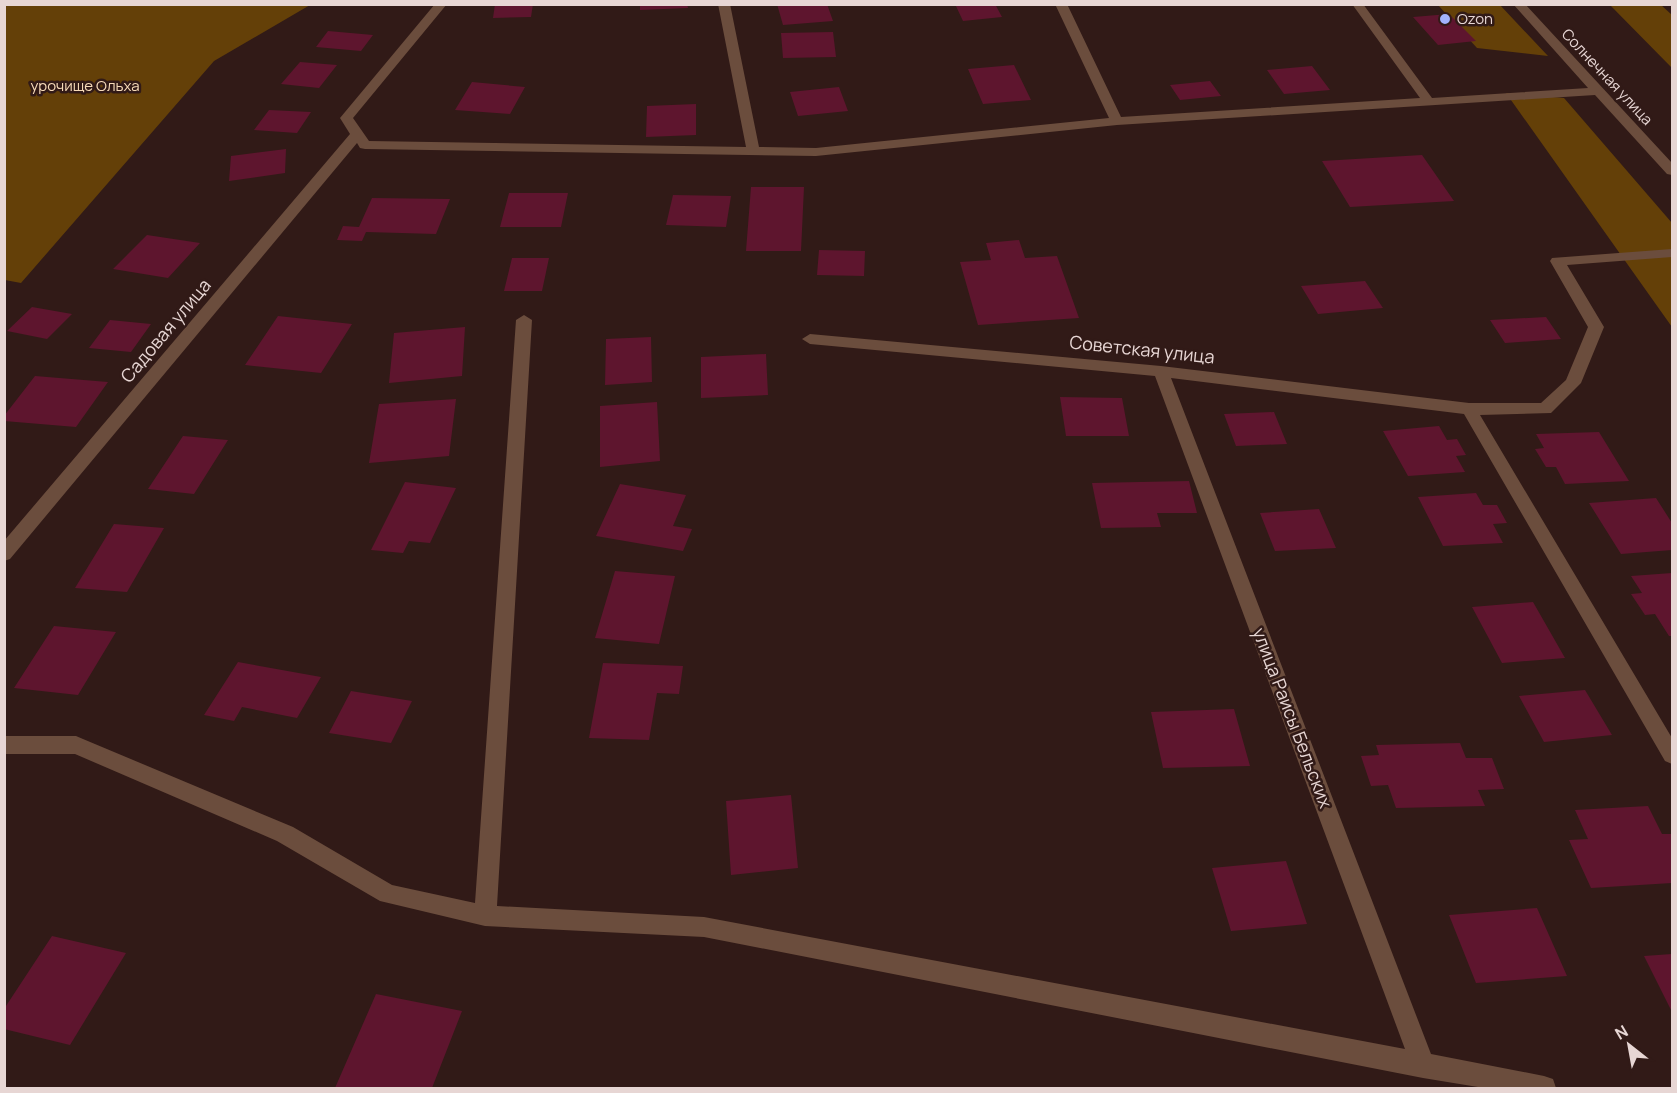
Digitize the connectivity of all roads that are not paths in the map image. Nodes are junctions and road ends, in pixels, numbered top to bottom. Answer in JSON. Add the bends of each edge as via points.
{"nodes":[{"id":1,"x":442,"y":4,"type":"edge"},
{"id":2,"x":724,"y":4,"type":"edge"},
{"id":3,"x":1060,"y":4,"type":"edge"},
{"id":4,"x":1357,"y":4,"type":"edge"},
{"id":5,"x":1518,"y":4,"type":"edge"},
{"id":6,"x":1598,"y":91,"type":"junction"},
{"id":7,"x":1429,"y":102,"type":"junction"},
{"id":8,"x":1117,"y":121,"type":"junction"},
{"id":9,"x":357,"y":134,"type":"junction"},
{"id":10,"x":753,"y":150,"type":"junction"},
{"id":11,"x":1672,"y":171,"type":"edge"},
{"id":12,"x":1672,"y":253,"type":"edge"},
{"id":13,"x":524,"y":320,"type":"dead end"},
{"id":14,"x":810,"y":339,"type":"dead end"},
{"id":15,"x":1161,"y":371,"type":"junction"},
{"id":16,"x":1470,"y":409,"type":"junction"},
{"id":17,"x":4,"y":554,"type":"edge"},
{"id":18,"x":4,"y":745,"type":"edge"},
{"id":19,"x":1672,"y":755,"type":"edge"},
{"id":20,"x":485,"y":916,"type":"junction"},
{"id":21,"x":1423,"y":1066,"type":"junction"},
{"id":22,"x":1544,"y":1089,"type":"edge"}],
"edges":[{"from":1,"to":9,"type":"street","via":[[346,118]]},
{"from":2,"to":10,"type":"street"},
{"from":3,"to":8,"type":"street"},
{"from":4,"to":7,"type":"street"},
{"from":5,"to":6,"type":"street","name":"Солнечная улица"},
{"from":6,"to":7,"type":"street"},
{"from":6,"to":11,"type":"street","name":"Солнечная улица"},
{"from":7,"to":8,"type":"street"},
{"from":8,"to":10,"type":"street","via":[[816,152]]},
{"from":9,"to":10,"type":"street","via":[[365,145]]},
{"from":9,"to":17,"type":"street","name":"Садовая улица"},
{"from":12,"to":16,"type":"street","name":"Советская улица","via":[[1557,261],[1596,327],[1573,383],[1545,409]]},
{"from":13,"to":20,"type":"street"},
{"from":14,"to":15,"type":"street","name":"Советская улица"},
{"from":15,"to":16,"type":"street","name":"Советская улица"},
{"from":15,"to":21,"type":"street","name":"улица Раисы Бельских"},
{"from":16,"to":19,"type":"street"},
{"from":18,"to":20,"type":"street","via":[[76,745],[285,834],[388,894]]},
{"from":20,"to":21,"type":"street","via":[[704,927]]},
{"from":21,"to":22,"type":"street"}]}
